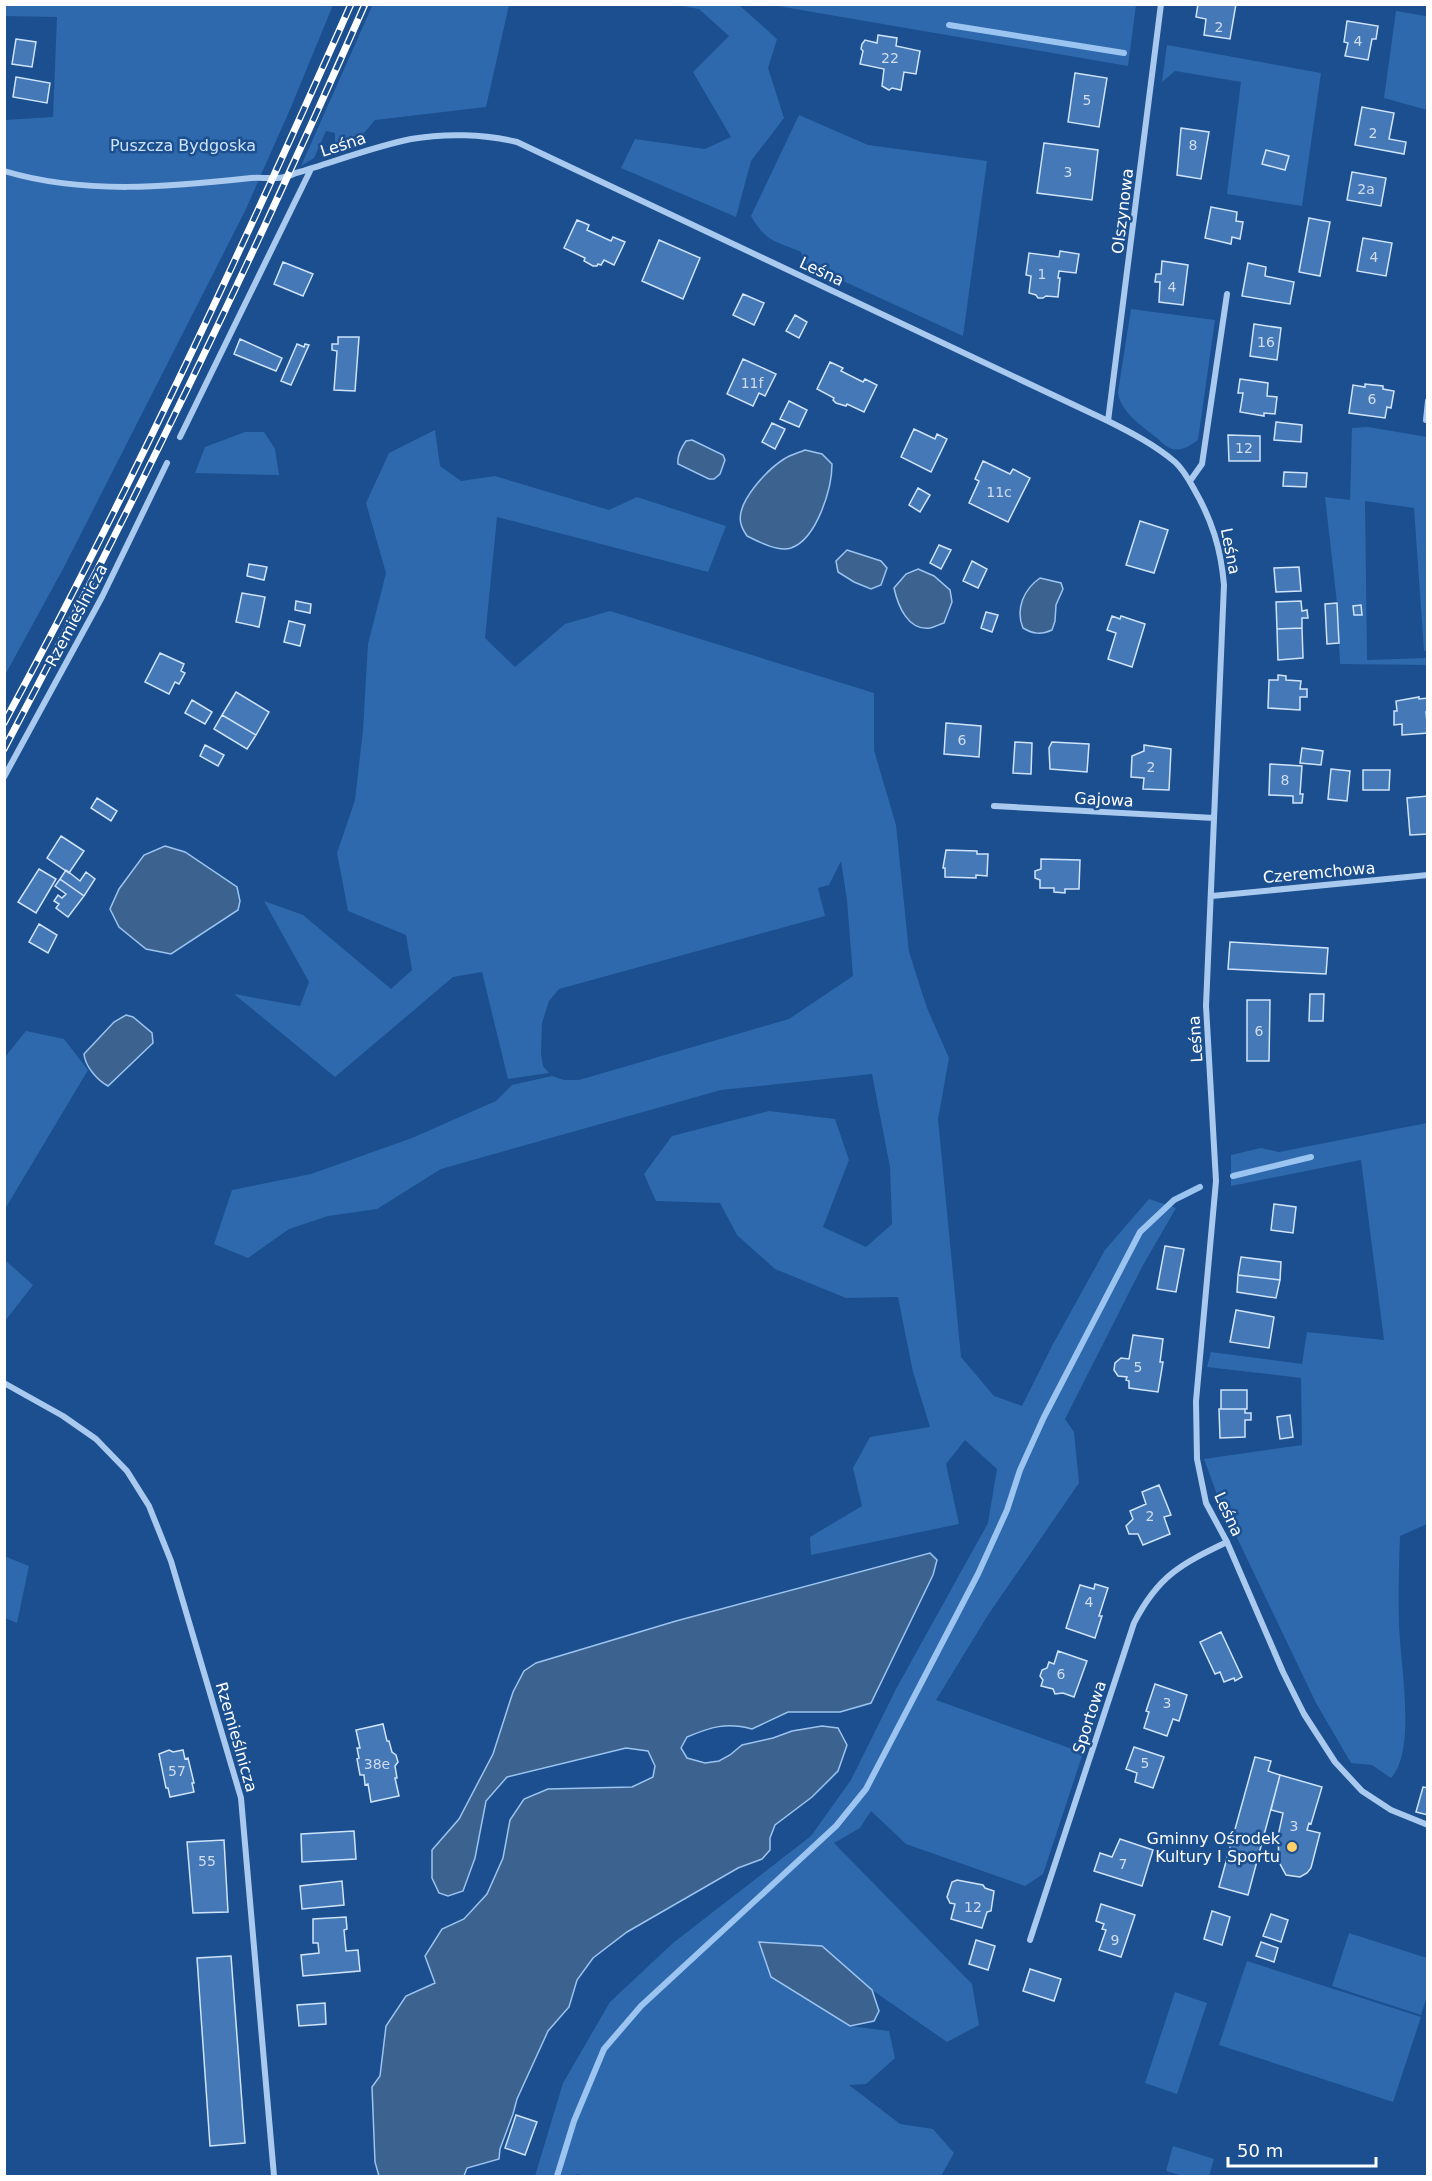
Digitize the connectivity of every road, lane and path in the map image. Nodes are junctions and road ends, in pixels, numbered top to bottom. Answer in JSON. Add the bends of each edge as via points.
{"nodes":[{"id":1,"x":1161,"y":4,"type":"edge"},
{"id":2,"x":311,"y":169,"type":"junction"},
{"id":3,"x":4,"y":171,"type":"edge"},
{"id":4,"x":1227,"y":294,"type":"dead end"},
{"id":5,"x":1428,"y":401,"type":"edge"},
{"id":6,"x":1426,"y":420,"type":"edge"},
{"id":7,"x":1108,"y":421,"type":"junction"},
{"id":8,"x":180,"y":437,"type":"dead end"},
{"id":9,"x":167,"y":463,"type":"dead end"},
{"id":10,"x":1190,"y":481,"type":"junction"},
{"id":11,"x":4,"y":777,"type":"edge"},
{"id":12,"x":994,"y":806,"type":"dead end"},
{"id":13,"x":1214,"y":818,"type":"junction"},
{"id":14,"x":1428,"y":875,"type":"edge"},
{"id":15,"x":1212,"y":896,"type":"junction"},
{"id":16,"x":4,"y":1383,"type":"edge"},
{"id":17,"x":1227,"y":1542,"type":"junction"},
{"id":18,"x":1428,"y":1825,"type":"edge"},
{"id":19,"x":1030,"y":1940,"type":"dead end"},
{"id":20,"x":274,"y":2176,"type":"edge"}],
"edges":[{"from":1,"to":7,"type":"street","name":"Olszynowa"},
{"from":2,"to":3,"type":"street","name":"Leśna","via":[[286,178],[148,186],[53,183]]},
{"from":2,"to":7,"type":"street","name":"Leśna","via":[[413,139],[475,136],[517,142]]},
{"from":2,"to":8,"type":"street"},
{"from":4,"to":10,"type":"street","via":[[1202,464]]},
{"from":5,"to":6,"type":"street"},
{"from":7,"to":10,"type":"street","name":"Leśna","via":[[1177,463]]},
{"from":9,"to":11,"type":"street","name":"Rzemieślnicza","via":[[102,597]]},
{"from":10,"to":13,"type":"street","name":"Leśna","via":[[1214,526],[1223,569]]},
{"from":12,"to":13,"type":"street","name":"Gajowa"},
{"from":13,"to":15,"type":"street","name":"Leśna"},
{"from":14,"to":15,"type":"street","name":"Czeremchowa"},
{"from":15,"to":17,"type":"street","name":"Leśna","via":[[1206,1006],[1216,1181],[1196,1434],[1206,1503]]},
{"from":16,"to":20,"type":"street","name":"Rzemieślnicza","via":[[96,1439],[128,1471],[149,1506],[171,1561],[241,1798]]},
{"from":17,"to":18,"type":"street","name":"Leśna","via":[[1283,1672],[1335,1762],[1362,1791],[1391,1810]]},
{"from":17,"to":19,"type":"street","name":"Sportowa","via":[[1182,1564],[1161,1582],[1134,1623]]}]}
